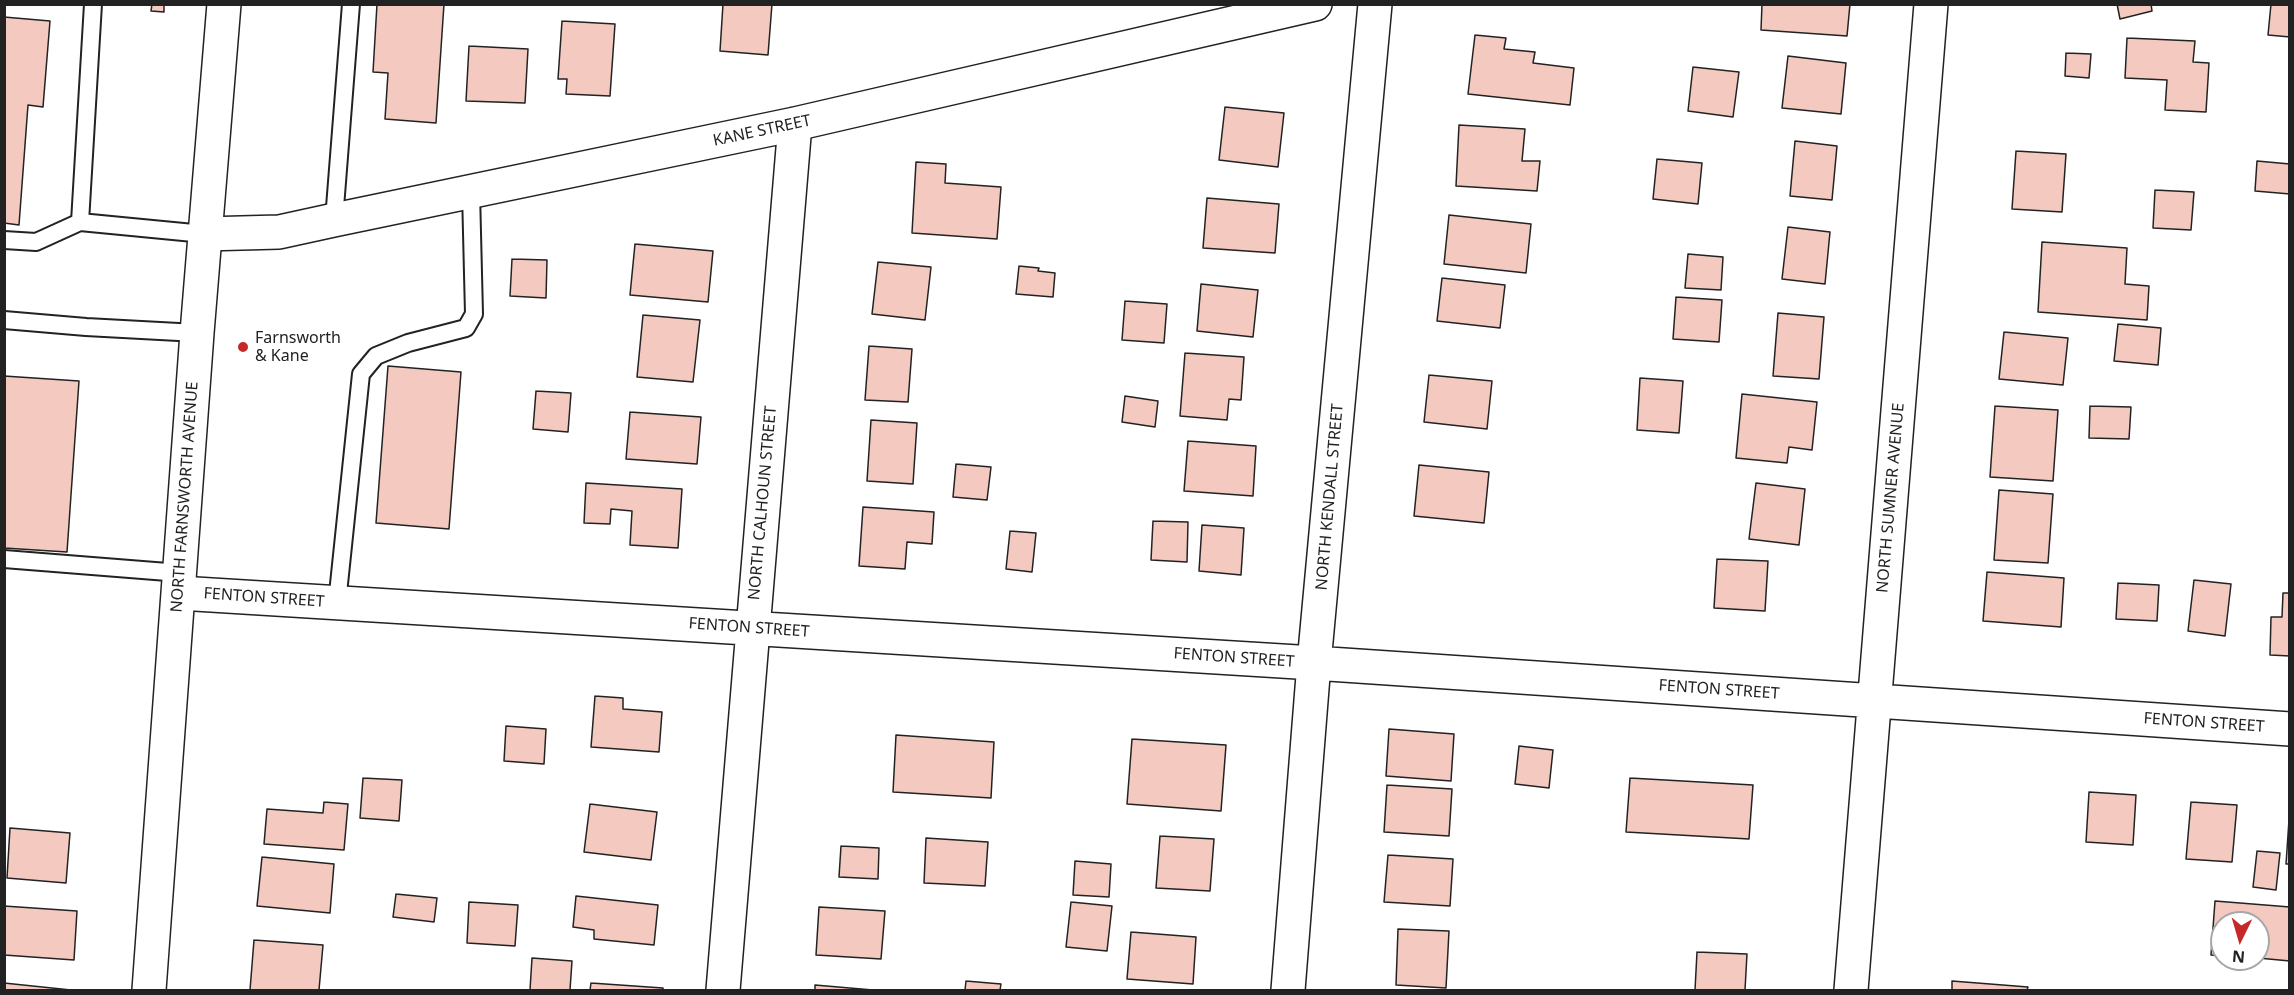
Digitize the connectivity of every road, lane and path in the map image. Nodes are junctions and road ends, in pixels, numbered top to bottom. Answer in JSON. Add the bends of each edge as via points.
{"nodes":[{"id":1,"x":93,"y":4,"type":"edge"},
{"id":2,"x":224,"y":4,"type":"edge"},
{"id":3,"x":351,"y":4,"type":"edge"},
{"id":4,"x":1316,"y":4,"type":"edge"},
{"id":5,"x":1375,"y":4,"type":"edge"},
{"id":6,"x":1931,"y":4,"type":"edge"},
{"id":7,"x":795,"y":124,"type":"junction"},
{"id":8,"x":471,"y":192,"type":"junction"},
{"id":9,"x":334,"y":220,"type":"junction"},
{"id":10,"x":80,"y":222,"type":"junction"},
{"id":11,"x":204,"y":234,"type":"junction"},
{"id":12,"x":4,"y":240,"type":"edge"},
{"id":13,"x":4,"y":320,"type":"edge"},
{"id":14,"x":196,"y":333,"type":"junction"},
{"id":15,"x":4,"y":559,"type":"edge"},
{"id":16,"x":180,"y":583,"type":"junction"},
{"id":17,"x":337,"y":603,"type":"junction"},
{"id":18,"x":752,"y":628,"type":"junction"},
{"id":19,"x":1314,"y":663,"type":"junction"},
{"id":20,"x":1875,"y":700,"type":"junction"},
{"id":21,"x":2289,"y":729,"type":"edge"},
{"id":22,"x":149,"y":990,"type":"edge"},
{"id":23,"x":723,"y":990,"type":"edge"},
{"id":24,"x":1288,"y":990,"type":"edge"},
{"id":25,"x":1851,"y":990,"type":"edge"}],
"edges":[{"from":1,"to":10,"type":"lane"},
{"from":2,"to":11,"type":"street","name":"NORTH FARNSWORTH AVENUE"},
{"from":3,"to":9,"type":"lane"},
{"from":4,"to":7,"type":"street","name":"KANE STREET"},
{"from":5,"to":19,"type":"street","name":"NORTH KENDALL STREET"},
{"from":6,"to":20,"type":"street","name":"NORTH SUMNER AVENUE"},
{"from":7,"to":8,"type":"street","name":"KANE STREET"},
{"from":7,"to":18,"type":"street","name":"NORTH CALHOUN STREET"},
{"from":8,"to":9,"type":"street","name":"KANE STREET"},
{"from":8,"to":17,"type":"lane","via":[[474,314],[466,328],[376,356],[361,374]]},
{"from":9,"to":11,"type":"street","name":"KANE STREET","via":[[279,232]]},
{"from":10,"to":11,"type":"lane"},
{"from":10,"to":12,"type":"lane","via":[[36,242]]},
{"from":11,"to":14,"type":"street","name":"NORTH FARNSWORTH AVENUE"},
{"from":13,"to":14,"type":"lane"},
{"from":14,"to":16,"type":"street","name":"NORTH FARNSWORTH AVENUE"},
{"from":15,"to":16,"type":"lane"},
{"from":16,"to":17,"type":"street","name":"FENTON STREET"},
{"from":16,"to":22,"type":"street","name":"NORTH FARNSWORTH AVENUE"},
{"from":17,"to":18,"type":"street","name":"FENTON STREET"},
{"from":18,"to":19,"type":"street","name":"FENTON STREET"},
{"from":18,"to":23,"type":"street","name":"NORTH CALHOUN STREET"},
{"from":19,"to":20,"type":"street","name":"FENTON STREET"},
{"from":19,"to":24,"type":"street","name":"NORTH KENDALL STREET"},
{"from":20,"to":21,"type":"street","name":"FENTON STREET"},
{"from":20,"to":25,"type":"street","name":"NORTH SUMNER AVENUE"}]}
